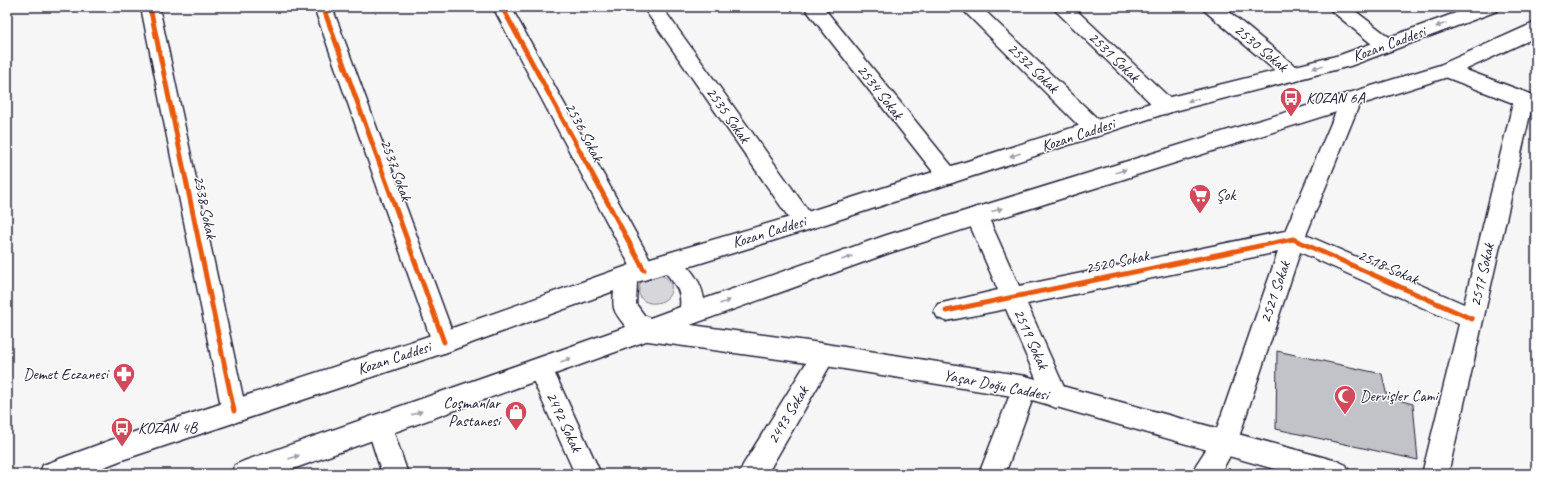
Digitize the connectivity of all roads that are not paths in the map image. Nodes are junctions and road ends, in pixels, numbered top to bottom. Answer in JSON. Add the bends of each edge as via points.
{"nodes":[{"id":1,"x":150,"y":7,"type":"edge"},
{"id":2,"x":323,"y":7,"type":"edge"},
{"id":3,"x":502,"y":7,"type":"edge"},
{"id":4,"x":652,"y":7,"type":"edge"},
{"id":5,"x":813,"y":7,"type":"edge"},
{"id":6,"x":970,"y":7,"type":"edge"},
{"id":7,"x":1062,"y":7,"type":"edge"},
{"id":8,"x":1211,"y":7,"type":"edge"},
{"id":9,"x":1338,"y":7,"type":"edge"},
{"id":10,"x":1491,"y":7,"type":"edge"},
{"id":11,"x":1536,"y":29,"type":"edge"},
{"id":12,"x":1386,"y":45,"type":"junction"},
{"id":13,"x":1447,"y":70,"type":"junction"},
{"id":14,"x":1293,"y":74,"type":"junction"},
{"id":15,"x":1351,"y":100,"type":"junction"},
{"id":16,"x":1530,"y":102,"type":"edge"},
{"id":17,"x":1166,"y":106,"type":"junction"},
{"id":18,"x":1095,"y":129,"type":"junction"},
{"id":19,"x":948,"y":176,"type":"junction"},
{"id":20,"x":977,"y":216,"type":"junction"},
{"id":21,"x":804,"y":222,"type":"junction"},
{"id":22,"x":1293,"y":239,"type":"junction"},
{"id":23,"x":670,"y":262,"type":"junction"},
{"id":24,"x":635,"y":274,"type":"junction"},
{"id":25,"x":1012,"y":298,"type":"junction"},
{"id":26,"x":946,"y":311,"type":"dead end"},
{"id":27,"x":688,"y":315,"type":"junction"},
{"id":28,"x":1472,"y":319,"type":"junction"},
{"id":29,"x":648,"y":330,"type":"junction"},
{"id":30,"x":444,"y":342,"type":"junction"},
{"id":31,"x":824,"y":356,"type":"junction"},
{"id":32,"x":540,"y":369,"type":"junction"},
{"id":33,"x":1025,"y":387,"type":"junction"},
{"id":34,"x":1056,"y":396,"type":"junction"},
{"id":35,"x":234,"y":411,"type":"junction"},
{"id":36,"x":380,"y":427,"type":"junction"},
{"id":37,"x":1224,"y":443,"type":"junction"},
{"id":38,"x":52,"y":474,"type":"edge"},
{"id":39,"x":244,"y":474,"type":"edge"},
{"id":40,"x":395,"y":474,"type":"edge"},
{"id":41,"x":588,"y":474,"type":"edge"},
{"id":42,"x":752,"y":474,"type":"edge"},
{"id":43,"x":992,"y":474,"type":"edge"},
{"id":44,"x":1205,"y":474,"type":"edge"},
{"id":45,"x":1336,"y":474,"type":"edge"},
{"id":46,"x":1435,"y":474,"type":"edge"}],
"edges":[{"from":1,"to":35,"type":"main road","name":"2538 Sokak"},
{"from":2,"to":30,"type":"main road","name":"2537 Sokak"},
{"from":3,"to":24,"type":"main road","name":"2536 Sokak"},
{"from":4,"to":21,"type":"main road","name":"2535 Sokak"},
{"from":5,"to":19,"type":"main road","name":"2534 Sokak"},
{"from":6,"to":18,"type":"main road","name":"2532 Sokak"},
{"from":7,"to":17,"type":"main road","name":"2531 Sokak"},
{"from":8,"to":14,"type":"main road","name":"2530 Sokak"},
{"from":9,"to":12,"type":"main road"},
{"from":10,"to":12,"type":"main road","name":"Kozan Caddesi","one_way":true},
{"from":11,"to":13,"type":"main road"},
{"from":12,"to":14,"type":"main road","name":"Kozan Caddesi","one_way":true,"via":[[1343,61]]},
{"from":13,"to":15,"type":"main road"},
{"from":13,"to":16,"type":"main road"},
{"from":14,"to":17,"type":"main road","name":"Kozan Caddesi","one_way":true},
{"from":20,"to":15,"type":"main road","one_way":true},
{"from":15,"to":22,"type":"main road","name":"2521 Sokak"},
{"from":16,"to":28,"type":"main road","name":"2517 Sokak"},
{"from":17,"to":18,"type":"main road","name":"Kozan Caddesi"},
{"from":18,"to":19,"type":"main road","name":"Kozan Caddesi","one_way":true},
{"from":19,"to":21,"type":"main road","name":"Kozan Caddesi"},
{"from":20,"to":25,"type":"main road","name":"2519 Sokak"},
{"from":27,"to":20,"type":"main road","one_way":true,"via":[[887,244]]},
{"from":21,"to":23,"type":"main road","name":"Kozan Caddesi"},
{"from":22,"to":25,"type":"main road","name":"2520 Sokak"},
{"from":22,"to":28,"type":"main road","name":"2518 Sokak"},
{"from":22,"to":37,"type":"main road","name":"2521 Sokak"},
{"from":23,"to":24,"type":"main road","name":"Kozan Caddesi"},
{"from":23,"to":27,"type":"main road","via":[[693,294],[692,307]]},
{"from":24,"to":29,"type":"main road","via":[[624,307],[636,322]]},
{"from":24,"to":30,"type":"main road","name":"Kozan Caddesi"},
{"from":25,"to":26,"type":"main road","name":"2520 Sokak"},
{"from":25,"to":34,"type":"main road","name":"2519 Sokak"},
{"from":27,"to":29,"type":"main road"},
{"from":28,"to":46,"type":"main road","name":"2517 Sokak"},
{"from":29,"to":31,"type":"main road","name":"Yaşar Doğu Caddesi"},
{"from":32,"to":29,"type":"main road","one_way":true},
{"from":30,"to":35,"type":"main road","name":"Kozan Caddesi"},
{"from":31,"to":33,"type":"main road","name":"Yaşar Doğu Caddesi"},
{"from":31,"to":42,"type":"main road","name":"2493 Sokak"},
{"from":36,"to":32,"type":"main road","one_way":true},
{"from":32,"to":41,"type":"main road","name":"2492 Sokak"},
{"from":33,"to":34,"type":"main road","name":"Yaşar Doğu Caddesi"},
{"from":33,"to":43,"type":"main road"},
{"from":34,"to":37,"type":"main road","name":"Yaşar Doğu Caddesi"},
{"from":35,"to":38,"type":"main road","name":"Kozan Caddesi"},
{"from":39,"to":36,"type":"main road","one_way":true},
{"from":36,"to":40,"type":"main road"},
{"from":37,"to":44,"type":"main road","name":"2521 Sokak"},
{"from":37,"to":45,"type":"main road","name":"Yaşar Doğu Caddesi"}]}
